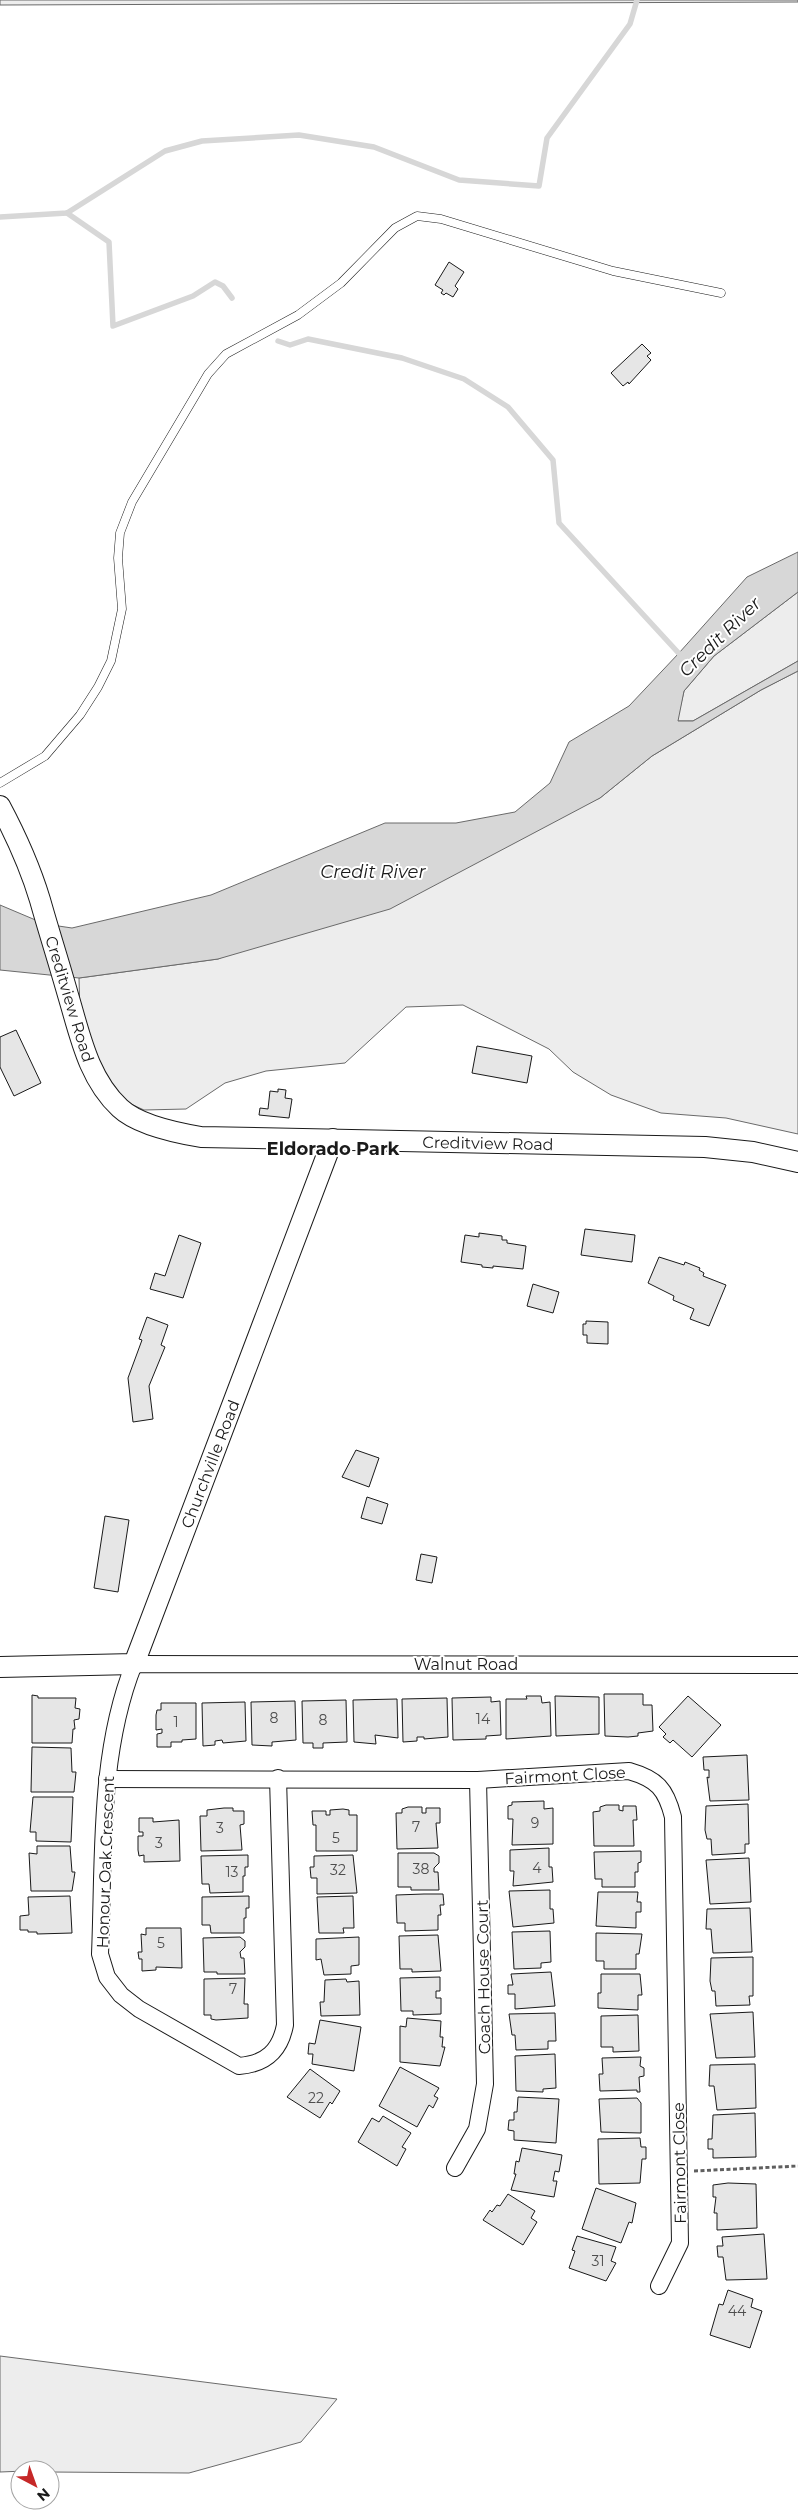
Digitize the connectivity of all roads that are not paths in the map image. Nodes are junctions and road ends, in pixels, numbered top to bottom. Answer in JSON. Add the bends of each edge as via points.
{"nodes":[{"id":1,"x":721,"y":293,"type":"dead end"},
{"id":2,"x":0,"y":783,"type":"edge"},
{"id":3,"x":0,"y":806,"type":"edge"},
{"id":4,"x":333,"y":1140,"type":"junction"},
{"id":5,"x":798,"y":1162,"type":"edge"},
{"id":6,"x":134,"y":1664,"type":"junction"},
{"id":7,"x":798,"y":1665,"type":"edge"},
{"id":8,"x":0,"y":1667,"type":"edge"},
{"id":9,"x":278,"y":1778,"type":"junction"},
{"id":10,"x":107,"y":1779,"type":"junction"},
{"id":11,"x":478,"y":1780,"type":"junction"},
{"id":12,"x":455,"y":2168,"type":"dead end"},
{"id":13,"x":659,"y":2286,"type":"dead end"}],
"edges":[{"from":1,"to":2,"type":"lane","via":[[613,271],[441,219],[417,216],[395,228],[341,283],[298,315],[226,354],[208,374],[132,502],[120,533],[118,558],[122,609],[111,661],[98,687],[70,728],[45,756]]},
{"from":3,"to":4,"type":"street","name":"Creditview Road","via":[[24,855],[39,897],[92,1069],[120,1109],[177,1133],[201,1137]]},
{"from":4,"to":5,"type":"street","name":"Creditview Road","via":[[705,1147],[753,1152]]},
{"from":4,"to":6,"type":"street","name":"Churchville Road"},
{"from":6,"to":7,"type":"street","name":"Walnut Road"},
{"from":6,"to":8,"type":"street"},
{"from":6,"to":10,"type":"street","name":"Honour Oak Crescent","via":[[123,1690],[115,1723]]},
{"from":9,"to":10,"type":"street","name":"Fairmont Close"},
{"from":9,"to":10,"type":"street","name":"Honour Oak Crescent","via":[[285,2025],[276,2051],[259,2062],[239,2066],[139,2009],[121,1996],[107,1977],[100,1954]]},
{"from":9,"to":11,"type":"street","name":"Fairmont Close"},
{"from":11,"to":12,"type":"street","name":"Coach House Court","via":[[485,2084],[477,2129]]},
{"from":11,"to":13,"type":"street","name":"Fairmont Close","via":[[629,1771],[646,1776],[669,1800],[673,1817],[680,2243]]}]}
